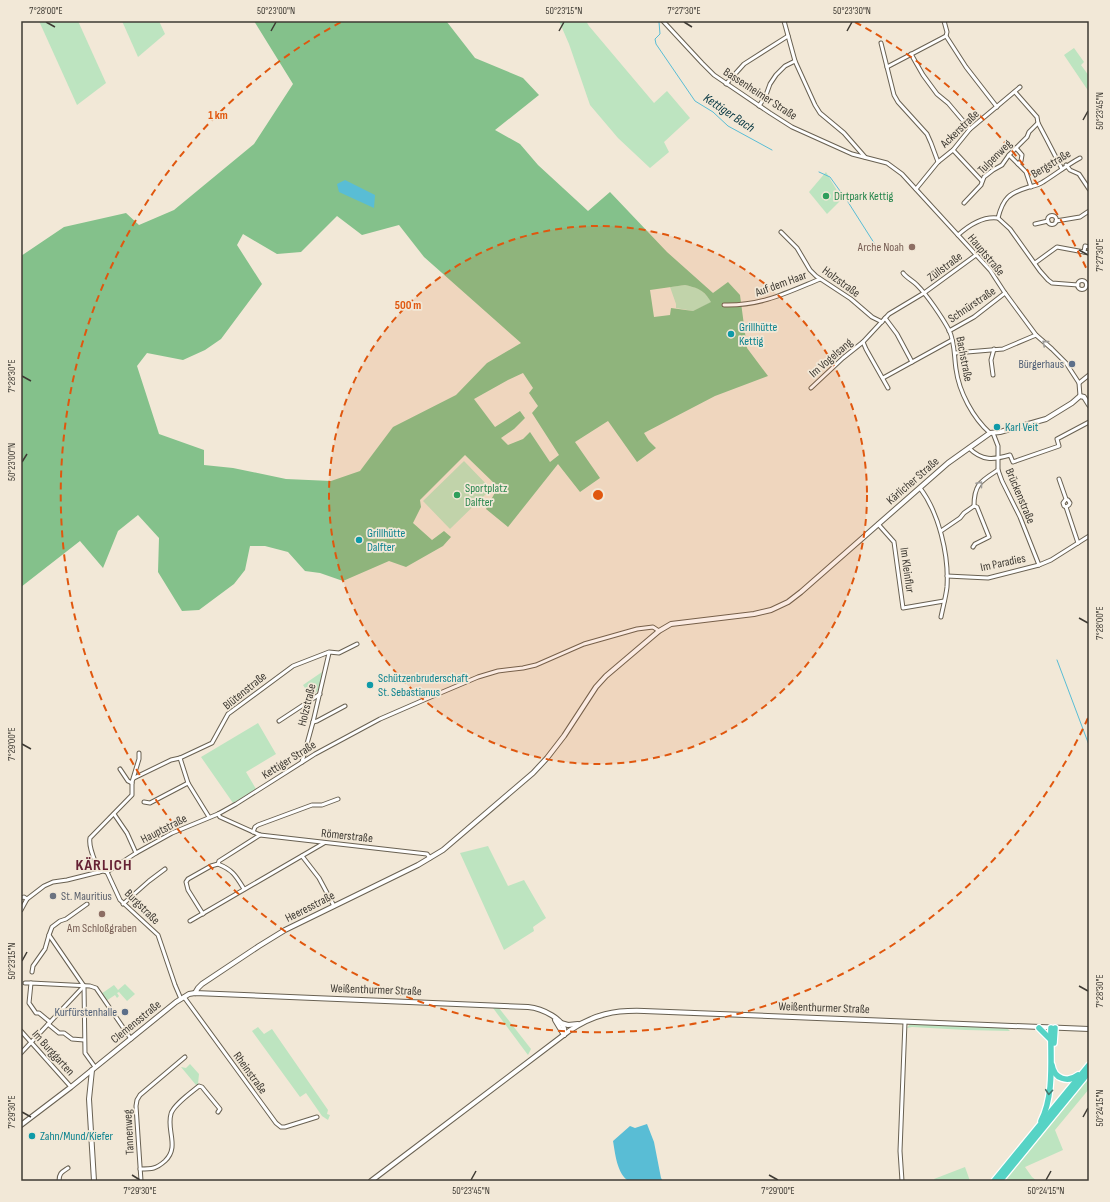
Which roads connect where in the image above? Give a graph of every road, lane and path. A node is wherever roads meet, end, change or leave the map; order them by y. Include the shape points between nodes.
1 (662, 21) edge
2 (784, 21) edge
3 (944, 21) edge
4 (788, 36) junction
5 (946, 36) junction
6 (882, 43) dead end
7 (911, 54) junction
8 (795, 60) junction
9 (887, 67) junction
10 (726, 84) junction
11 (1020, 87) dead end
12 (1015, 92) junction
13 (759, 106) junction
14 (996, 107) junction
15 (1038, 124) junction
16 (970, 129) junction
17 (1016, 148) junction
18 (952, 150) junction
19 (1009, 155) junction
20 (865, 157) junction
21 (1080, 158) dead end
22 (938, 162) junction
23 (1018, 164) junction
24 (1066, 166) junction
25 (1062, 169) junction
26 (982, 181) junction
27 (1031, 187) junction
28 (916, 189) junction
29 (1089, 189) edge
30 (964, 203) dead end
31 (1089, 211) edge
32 (998, 218) junction
33 (1056, 221) junction
34 (1048, 222) junction
35 (1035, 224) dead end
36 (781, 232) dead end
37 (959, 236) junction
38 (1089, 247) edge
39 (1084, 252) junction
40 (1089, 253) edge
41 (976, 255) junction
42 (1035, 263) junction
43 (903, 273) dead end
44 (820, 279) junction
45 (1078, 286) dead end
46 (924, 293) junction
47 (1005, 293) junction
48 (724, 305) dead end
49 (885, 318) junction
50 (882, 322) junction
51 (949, 331) junction
52 (1036, 336) junction
53 (952, 340) junction
54 (863, 342) junction
55 (994, 349) junction
56 (955, 353) junction
57 (912, 362) junction
58 (993, 375) dead end
59 (1089, 375) edge
60 (883, 378) junction
61 (1079, 383) junction
62 (811, 388) dead end
63 (888, 388) dead end
64 (1080, 396) junction
65 (1089, 405) edge
66 (1089, 422) edge
67 (992, 433) junction
68 (969, 448) junction
69 (999, 458) junction
70 (998, 470) junction
71 (1059, 479) dead end
72 (920, 488) junction
73 (974, 506) junction
74 (878, 524) junction
75 (941, 531) junction
76 (1089, 536) edge
77 (1078, 543) junction
78 (973, 547) dead end
79 (1039, 565) junction
80 (947, 576) junction
81 (944, 601) junction
82 (941, 617) dead end
83 (659, 631) junction
84 (358, 644) dead end
85 (329, 652) junction
86 (320, 694) junction
87 (345, 706) dead end
88 (279, 721) dead end
89 (313, 722) junction
90 (139, 753) dead end
91 (180, 758) junction
92 (302, 762) junction
93 (120, 769) dead end
94 (134, 778) junction
95 (188, 782) junction
96 (132, 783) junction
97 (338, 799) dead end
98 (144, 802) dead end
99 (114, 814) junction
100 (218, 814) junction
101 (209, 817) junction
102 (253, 832) junction
103 (260, 835) junction
104 (324, 843) junction
105 (136, 853) junction
106 (302, 856) junction
107 (430, 858) junction
108 (218, 864) junction
109 (165, 869) dead end
110 (99, 872) junction
111 (107, 872) junction
112 (244, 889) junction
113 (21, 898) edge
114 (27, 899) junction
115 (86, 904) dead end
116 (123, 904) junction
117 (334, 906) junction
118 (21, 910) edge
119 (203, 914) junction
120 (190, 921) dead end
121 (49, 936) junction
122 (32, 972) dead end
123 (25, 983) dead end
124 (31, 983) junction
125 (84, 986) junction
126 (195, 993) junction
127 (182, 998) junction
128 (554, 1018) junction
129 (906, 1022) junction
130 (49, 1023) junction
131 (560, 1023) junction
132 (579, 1024) junction
133 (1039, 1028) junction
134 (1053, 1028) junction
135 (1089, 1029) edge
136 (21, 1031) edge
137 (564, 1034) junction
138 (131, 1039) junction
139 (1050, 1039) junction
140 (84, 1040) junction
141 (31, 1043) junction
142 (21, 1053) edge
143 (185, 1057) dead end
144 (94, 1069) junction
145 (1088, 1069) edge
146 (71, 1087) junction
147 (218, 1112) dead end
148 (317, 1117) dead end
149 (21, 1125) edge
150 (1035, 1132) junction
151 (68, 1168) dead end
152 (140, 1169) junction
153 (59, 1181) edge
154 (94, 1181) edge
155 (141, 1181) edge
156 (371, 1181) edge
157 (902, 1181) edge
158 (994, 1181) edge
159 (1000, 1181) edge

1 - 10 street, Bassenheimer Straße via 702,64
2 - 4 street
3 - 5 street
4 - 8 street
4 - 10 street via 744,64
5 - 7 street
5 - 14 street
6 - 9 street
7 - 9 street
7 - 16 street via 937,94
8 - 13 street via 776,75
8 - 20 street via 820,113 844,133
9 - 22 street via 894,95 926,134
10 - 13 street, Bassenheimer Straße
11 - 12 street, Ackerstraße
12 - 14 street, Ackerstraße
12 - 15 street via 1036,117
13 - 20 street, Bassenheimer Straße via 792,127 852,154
14 - 16 street, Ackerstraße
15 - 17 street, Tulpenweg
15 - 25 street
16 - 18 street, Ackerstraße
17 - 19 street, Tulpenweg
17 - 23 street via 1022,155
18 - 22 street, Ackerstraße
18 - 26 street
19 - 23 street
19 - 26 street, Tulpenweg via 1002,165
20 - 28 street, Hauptstraße via 893,166
21 - 24 street, Bergstraße
22 - 28 street, Ackerstraße
23 - 27 street via 1027,175
24 - 25 street, Bergstraße
24 - 29 street via 1079,174
25 - 27 street, Bergstraße via 1043,183
26 - 30 street, Tulpenweg
27 - 32 street, Bergstraße via 1007,197
28 - 37 street, Hauptstraße
31 - 33 street via 1080,217
32 - 37 street via 992,217 971,225
32 - 42 street via 1004,222
33 - 34 street via 1052,224
33 - 34 street via 1055,217 1051,216
34 - 35 street
36 - 44 street, Holzstraße
37 - 41 street, Hauptstraße
38 - 39 street via 1085,246
39 - 40 street
39 - 42 street via 1057,247
41 - 46 street, Züllstraße
41 - 47 street, Hauptstraße via 990,270
42 - 45 street via 1052,283
43 - 46 street, Bachstraße
44 - 48 street, Auf dem Haar via 767,300 743,305
44 - 50 street, Holzstraße via 851,299 872,318
46 - 49 street
46 - 51 street, Bachstraße
47 - 51 street, Schnürstraße via 974,317
47 - 52 street, Hauptstraße
49 - 50 street
49 - 57 street
50 - 54 street
51 - 53 street, Bachstraße
52 - 55 street via 1003,349
61 -> 52 street, Hauptstraße via 1066,363
53 - 56 street, Bachstraße
53 - 57 street
54 - 60 street
54 - 62 street, Im Vogelsang
55 - 56 street
55 - 58 street via 990,360
56 - 67 street, Bachstraße via 960,387 975,415 985,429
57 - 60 street
59 - 61 street
60 - 63 street
61 - 64 street
64 - 65 street via 1084,397
64 - 67 street via 1046,418
66 - 69 street via 1057,439 1059,446 1013,462 1010,455
67 - 68 street, Kärlicher Straße
67 - 69 street, Brückenstraße via 998,446
68 - 69 street via 976,455
68 - 72 street, Kärlicher Straße
69 - 70 street, Brückenstraße
73 -> 70 street via 977,486
70 - 79 street, Brückenstraße
71 - 77 street via 1066,499 1063,503
72 - 74 street, Kärlicher Straße
72 - 75 street
73 - 75 street
73 - 78 street via 979,510 989,537
74 - 81 street, Im Kleinflur via 894,542 903,608
74 - 83 street, Kärlicher Straße via 788,602 771,610 740,617 671,624
75 - 80 street
76 - 77 street, Im Paradies
77 - 79 street, Im Paradies
79 - 80 street, Im Paradies via 988,578
80 - 81 street
81 - 82 street
83 - 92 street, Kettiger Straße via 653,626 637,629 584,644 536,665 478,676 380,720
83 - 107 street, Heeresstraße via 596,687 556,748 533,773 443,850
84 - 85 street, Blütenstraße via 339,653
85 - 86 street, Holzstraße
85 - 91 street, Blütenstraße via 293,666 280,675 228,714 212,744
86 - 88 street
86 - 89 street, Holzstraße
87 - 89 street
89 - 92 street, Holzstraße
90 - 94 street
91 - 94 street, Blütenstraße
91 - 95 street
92 - 100 street, Kettiger Straße
93 - 96 street
94 - 96 street
95 - 98 street via 150,803
95 - 101 street
96 - 99 street via 132,795
97 - 102 street via 322,805 312,805 258,825
99 - 105 street
99 - 110 street via 90,838
100 - 101 street, Kettiger Straße
100 - 102 street, Römerstraße
101 - 105 street, Hauptstraße via 172,833
102 - 103 street, Römerstraße
103 - 104 street, Römerstraße
103 - 108 street
104 - 106 street
104 - 107 street, Römerstraße via 426,854
105 - 111 street, Hauptstraße
106 - 112 street
106 - 117 street via 319,878
107 - 117 street, Heeresstraße
108 - 112 street via 232,872
108 - 119 street via 205,869 186,882
109 - 116 street
110 - 111 street
110 - 114 street via 53,882
111 - 116 street, Burgstraße
112 - 119 street
113 - 114 street
114 - 118 street
115 - 121 street via 52,927
116 - 127 street, Burgstraße via 158,935
117 - 126 street, Heeresstraße via 259,946 219,972
119 - 120 street
121 - 122 street
121 - 125 street
123 - 124 street
124 - 125 street
124 - 130 street via 29,1003 36,1013
125 - 130 street
125 - 138 street via 96,988
125 - 140 street
126 - 127 street, Clemensstraße
126 - 128 street, Weißenthurmer Straße via 528,1007 542,1010
127 - 138 street, Clemensstraße
127 - 148 street, Rheinstraße via 276,1124 285,1127
128 - 131 street, Weißenthurmer Straße
128 - 137 street
129 - 132 street, Weißenthurmer Straße via 630,1011 604,1014
129 - 133 street, Weißenthurmer Straße
129 - 157 street via 900,1151
130 - 140 street via 59,1033 64,1033 72,1040
130 - 141 street
131 - 132 street
131 - 137 street via 564,1028
132 - 137 street, Weißenthurmer Straße
133 - 134 street, Weißenthurmer Straße
133 - 139 highway
134 - 135 street, Weißenthurmer Straße
134 - 139 highway
134 - 145 highway via 1052,1064 1055,1074 1062,1079 1071,1079
136 - 141 street, Im Burggarten
137 - 156 street, Weißenthurmer Straße
138 - 144 street, Clemensstraße
139 -> 150 highway via 1048,1100
140 - 144 street via 84,1052
141 - 142 street
141 - 146 street, Im Burggarten
143 - 152 street, Tannenweg via 137,1100
144 - 146 street, Clemensstraße
144 - 154 street via 89,1099
145 - 150 highway
145 - 159 highway
146 - 149 street, Clemensstraße
147 - 152 street via 220,1109 199,1086 170,1114 172,1150 169,1157 155,1169
150 - 158 highway
151 - 153 street via 60,1172
152 - 155 street, Tannenweg

